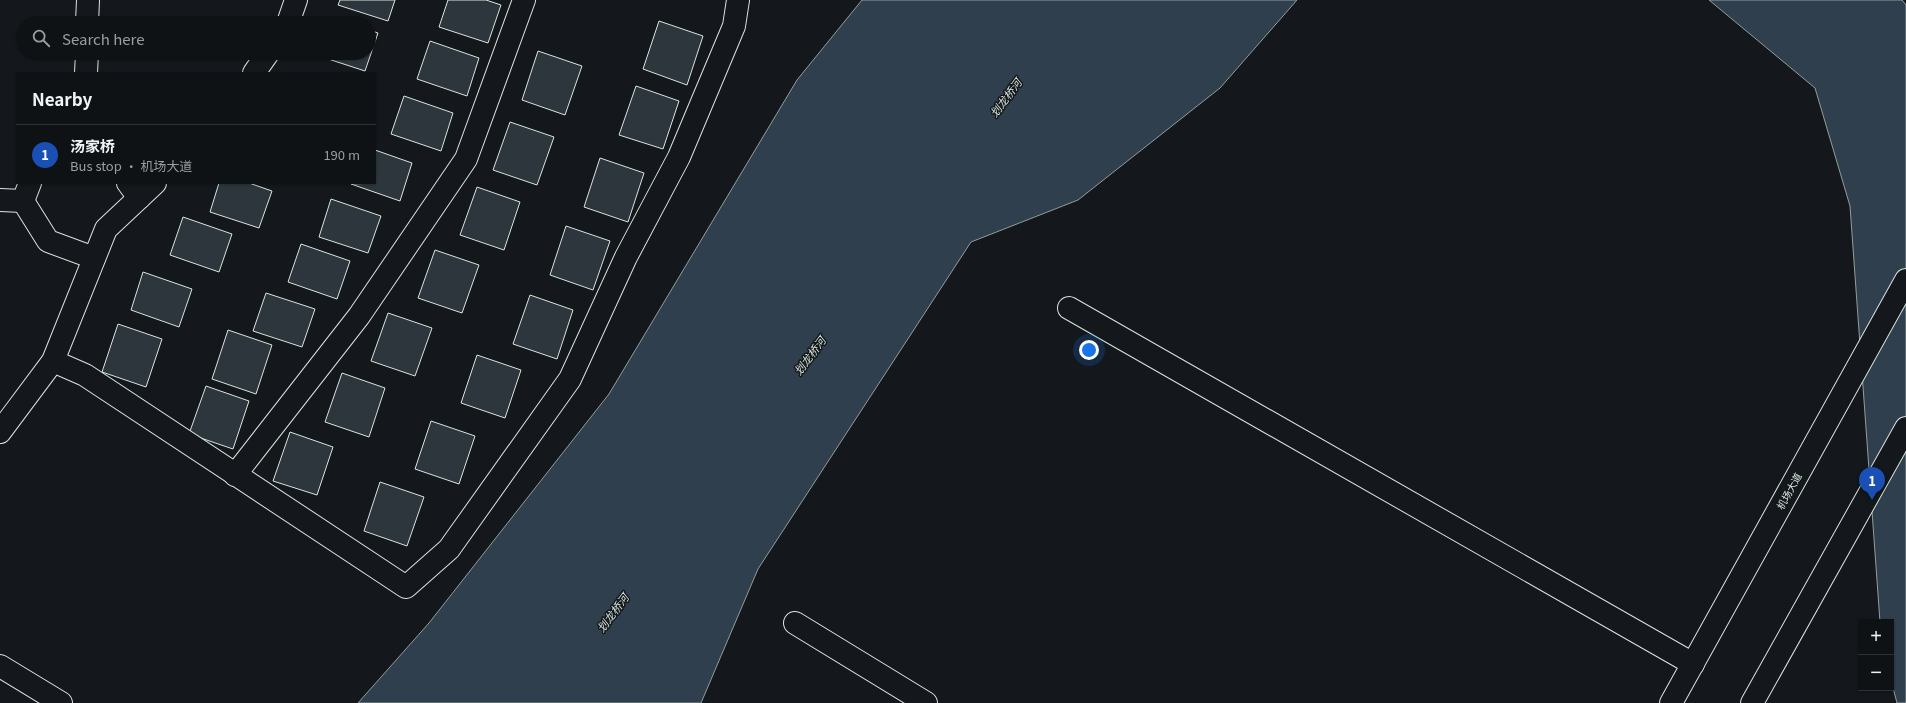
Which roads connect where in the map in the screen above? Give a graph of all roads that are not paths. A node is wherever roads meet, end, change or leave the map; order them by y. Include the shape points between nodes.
1 (88, 0) edge
2 (296, 0) edge
3 (524, 0) edge
4 (736, 0) edge
5 (88, 16) edge
6 (290, 16) edge
7 (87, 60) edge
8 (263, 60) edge
9 (86, 72) edge
10 (255, 72) edge
11 (152, 184) edge
12 (134, 190) edge
13 (27, 192) edge
14 (0, 200) edge
15 (94, 258) junction
16 (1906, 280) edge
17 (1069, 308) dead end
18 (53, 362) junction
19 (1906, 428) edge
20 (0, 432) edge
21 (235, 475) junction
22 (795, 623) dead end
23 (1693, 664) junction
24 (0, 666) edge
25 (61, 703) edge
26 (926, 703) edge
27 (1672, 703) edge
28 (1752, 703) edge

1 - 5 main road
2 - 6 main road
3 - 21 main road via 466,159 359,316
4 - 21 main road via 734,26 679,157 626,257 570,379 449,549 406,588
7 - 9 main road
8 - 10 main road
11 - 12 main road
12 - 15 main road via 106,229
13 - 14 main road
13 - 15 main road via 48,241
15 - 18 main road
16 - 23 main road, 机场大道
17 - 23 main road
18 - 20 main road
18 - 21 main road via 85,375
19 - 28 main road
22 - 26 main road
23 - 27 main road, 机场大道
24 - 25 main road

